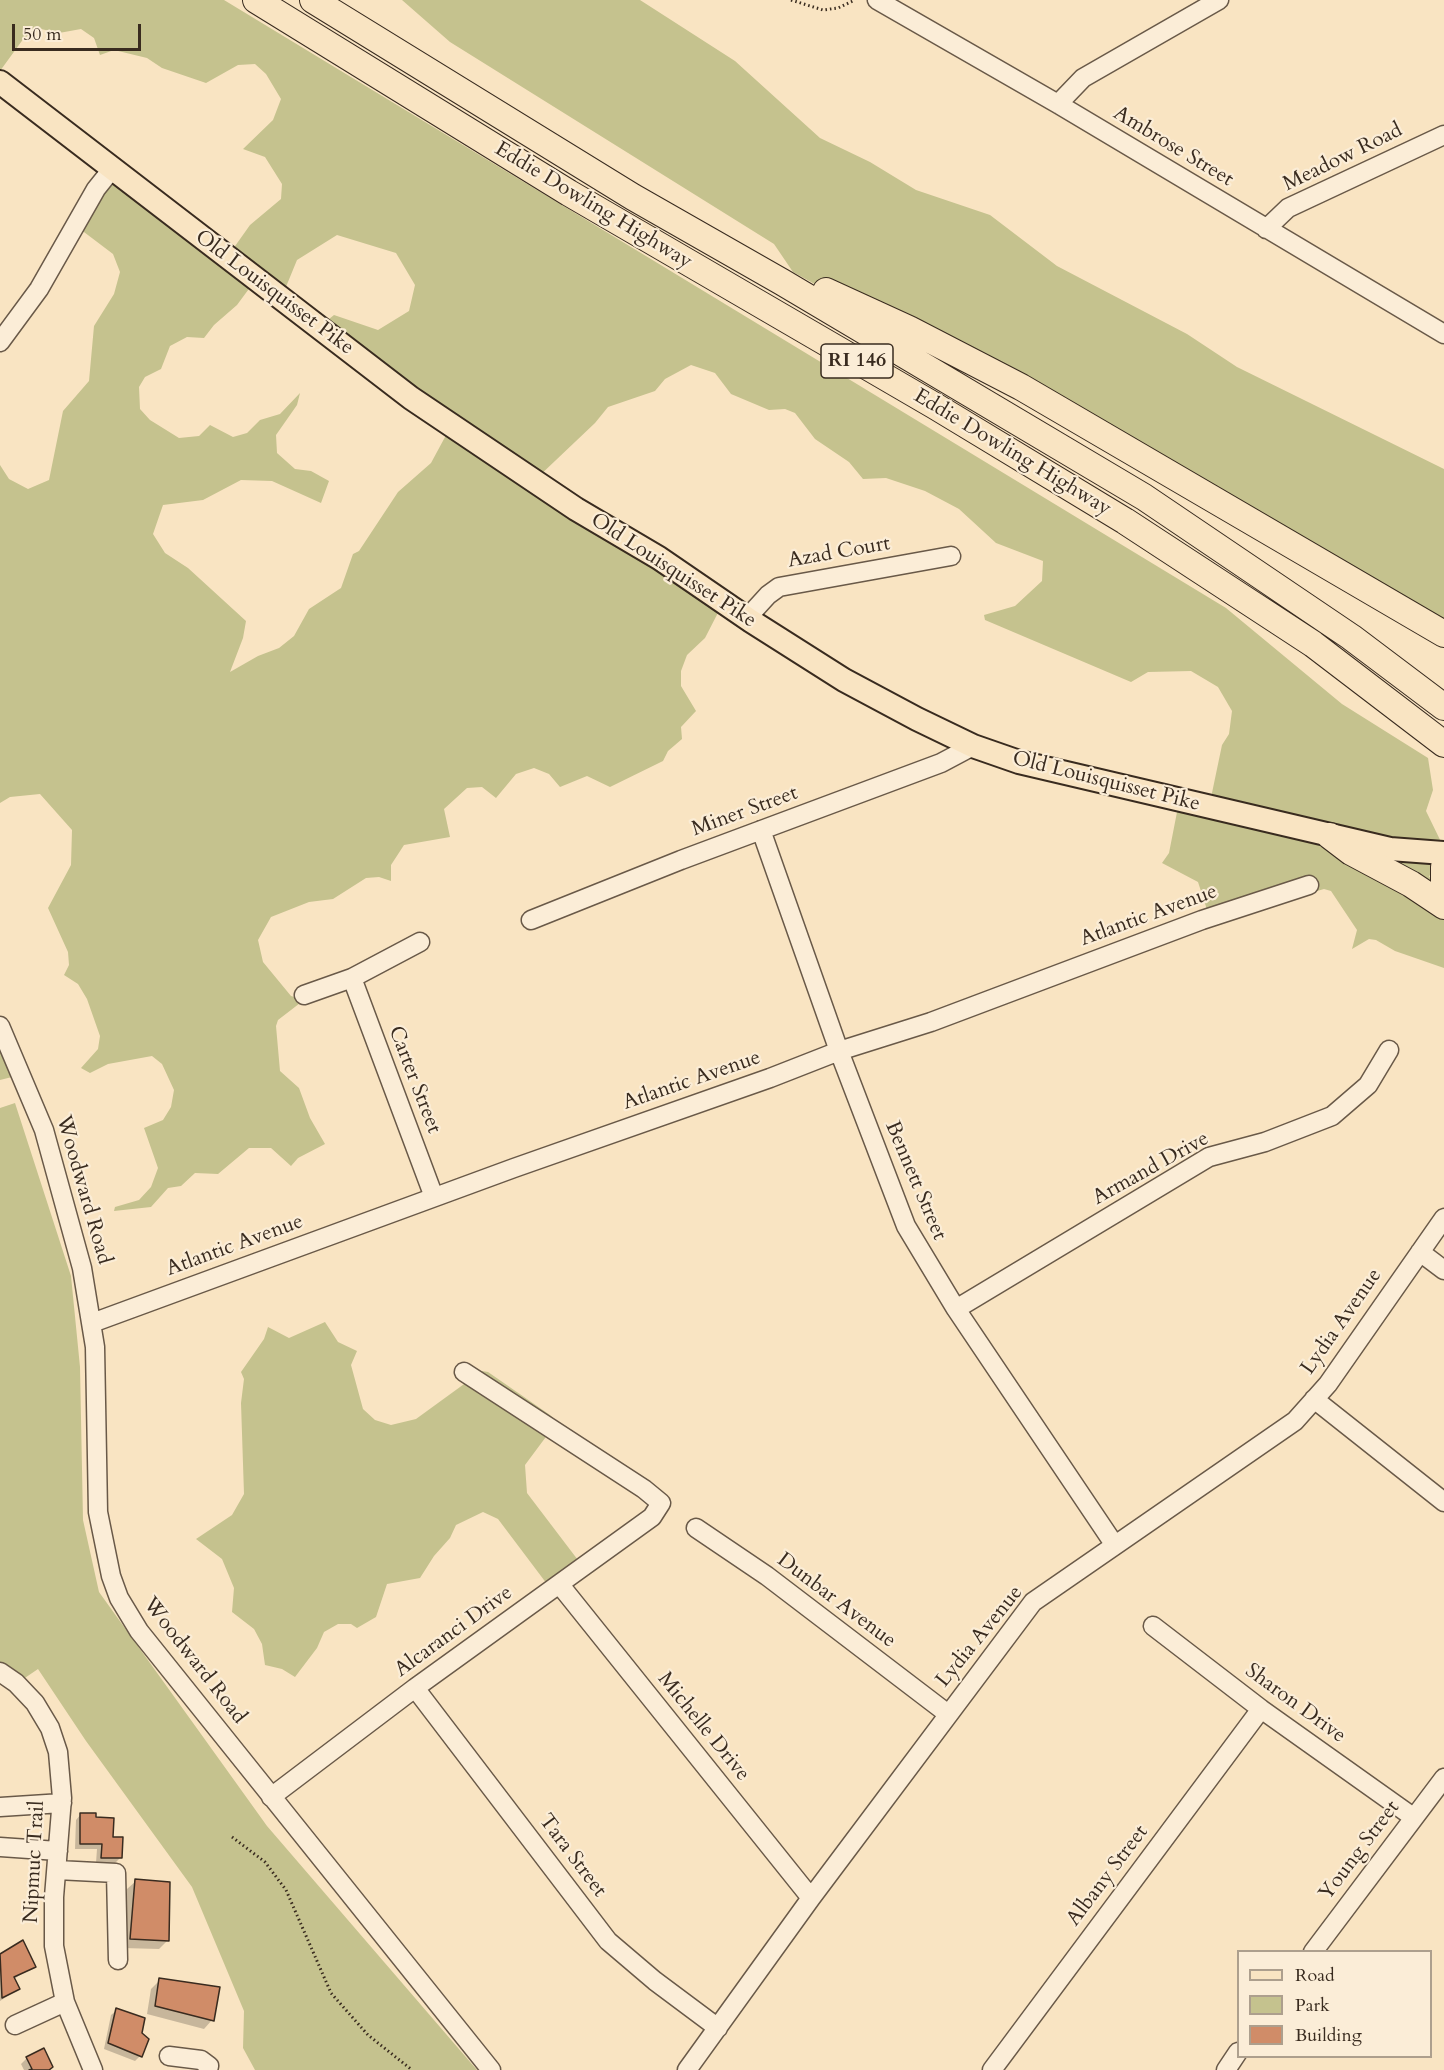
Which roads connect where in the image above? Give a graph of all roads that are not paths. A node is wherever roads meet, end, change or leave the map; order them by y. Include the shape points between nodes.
1 (256, 0) edge
2 (313, 0) edge
3 (877, 0) edge
4 (1219, 0) edge
5 (0, 82) edge
6 (1058, 104) junction
7 (1444, 135) edge
8 (112, 169) junction
9 (633, 197) junction
10 (1266, 229) junction
11 (1444, 334) edge
12 (0, 342) edge
13 (951, 556) dead end
14 (747, 618) junction
15 (1444, 633) edge
16 (1444, 707) edge
17 (1444, 744) edge
18 (973, 746) junction
19 (761, 830) junction
20 (1330, 836) junction
21 (1444, 853) edge
22 (1444, 867) edge
23 (1309, 885) dead end
24 (1444, 887) edge
25 (1444, 906) edge
26 (531, 920) dead end
27 (420, 942) dead end
28 (352, 978) junction
29 (304, 995) dead end
30 (0, 1026) edge
31 (1389, 1050) dead end
32 (839, 1051) junction
33 (434, 1197) junction
34 (1444, 1218) edge
35 (1420, 1252) junction
36 (1444, 1269) edge
37 (956, 1310) junction
38 (92, 1323) junction
39 (464, 1372) dead end
40 (1314, 1399) junction
41 (1444, 1502) edge
42 (696, 1528) dead end
43 (1114, 1544) junction
44 (560, 1585) junction
45 (1153, 1626) dead end
46 (0, 1672) edge
47 (414, 1688) junction
48 (1261, 1708) junction
49 (948, 1714) junction
50 (1444, 1778) edge
51 (271, 1797) junction
52 (62, 1803) junction
53 (0, 1807) edge
54 (1413, 1817) junction
55 (0, 1847) edge
56 (58, 1851) junction
57 (57, 1870) junction
58 (811, 1898) junction
59 (1314, 1950) edge
60 (118, 1960) dead end
61 (65, 2002) junction
62 (15, 2025) dead end
63 (718, 2028) junction
64 (1237, 2055) edge
65 (169, 2056) dead end
66 (93, 2070) edge
67 (208, 2070) edge
68 (491, 2070) edge
69 (687, 2070) edge
70 (992, 2070) edge
71 (1226, 2070) edge

1 - 17 highway, Eddie Dowling Highway / RI 146 via 568,193 1125,521 1313,644
2 - 9 highway, Eddie Dowling Highway / RI 146
3 - 6 street, Ambrose Street
4 - 6 street via 1083,78
5 - 8 main road, Old Louisquisset Pike
6 - 10 street, Ambrose Street
7 - 10 street, Meadow Road via 1288,208
8 - 12 street via 96,189 39,289
8 - 14 main road, Old Louisquisset Pike via 411,398
9 - 15 highway via 759,254 1021,387
9 - 16 highway, Eddie Dowling Highway / RI 146 via 1144,497 1352,637
10 - 11 street, Ambrose Street
13 - 14 street, Azad Court via 779,587
14 - 18 main road, Old Louisquisset Pike via 844,680
18 - 19 street, Miner Street via 941,763
18 - 20 main road, Old Louisquisset Pike via 1019,762
19 - 26 street, Miner Street
19 - 32 street, Bennett Street
20 - 21 main road, Old Louisquisset Pike via 1390,849
20 - 25 highway
22 - 24 highway
23 - 32 street, Atlantic Avenue via 1106,955 931,1022
27 - 28 street
28 - 29 street
28 - 33 street, Carter Street
30 - 38 street, Woodward Road via 36,1107 51,1153 82,1268
31 - 37 street, Armand Drive via 1368,1086 1332,1116 1265,1142 1209,1157
32 - 33 street, Atlantic Avenue
32 - 37 street, Bennett Street via 906,1226
33 - 38 street, Atlantic Avenue
34 - 35 street, Lydia Avenue
35 - 36 street
35 - 40 street, Lydia Avenue
37 - 43 street, Bennett Street
38 - 51 street, Woodward Road via 98,1512 114,1585 139,1631
39 - 44 street, Alcaranci Drive via 661,1503 652,1517
40 - 41 street
40 - 43 street, Lydia Avenue via 1275,1436
42 - 49 street, Dunbar Avenue via 767,1576
43 - 49 street, Lydia Avenue via 1034,1602
44 - 47 street, Alcaranci Drive
44 - 58 street, Michelle Drive
45 - 48 street, Sharon Drive
46 - 52 street, Nipmuc Trail via 35,1703 50,1728 60,1768
47 - 51 street, Alcaranci Drive
47 - 63 street, Tara Street via 608,1941 655,1982
48 - 54 street, Sharon Drive
48 - 70 street, Albany Street
49 - 58 street, Lydia Avenue
50 - 54 street, Young Street
51 - 68 street, Woodward Road
52 - 53 street
52 - 56 street, Nipmuc Trail
54 - 59 street, Young Street
55 - 56 street
56 - 57 street, Nipmuc Trail
57 - 60 street via 116,1873
57 - 61 street, Nipmuc Trail via 54,1946
58 - 63 street, Lydia Avenue
61 - 62 street
61 - 66 street, Nipmuc Trail
63 - 69 street, Lydia Avenue
64 - 71 street
65 - 67 street via 201,2060 209,2066

